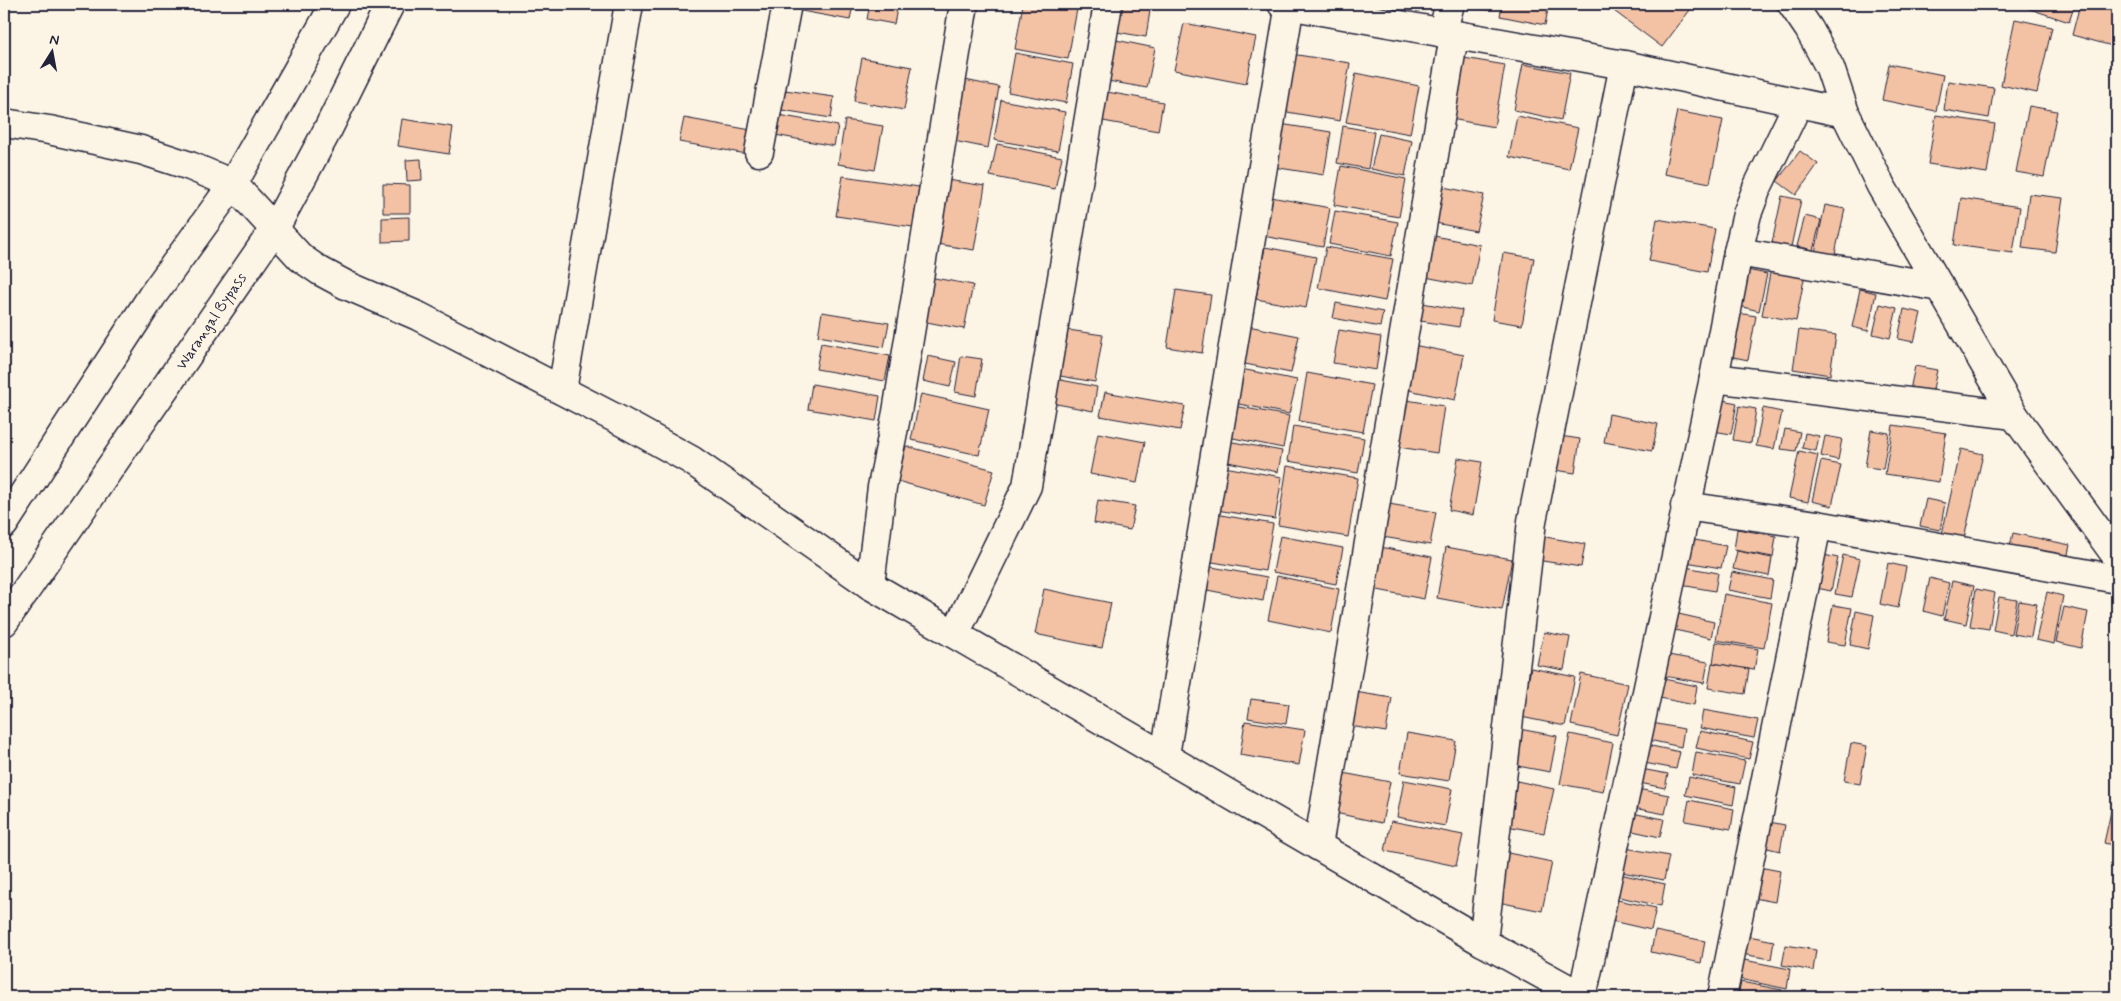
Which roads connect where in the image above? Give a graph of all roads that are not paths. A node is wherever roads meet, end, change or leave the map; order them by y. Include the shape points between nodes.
1 (335, 4) edge
2 (390, 4) edge
3 (629, 4) edge
4 (786, 4) edge
5 (964, 4) edge
6 (1108, 4) edge
7 (1287, 4) edge
8 (1450, 4) edge
9 (1792, 4) edge
10 (1448, 34) junction
11 (1624, 65) junction
12 (1798, 104) junction
13 (1845, 113) junction
14 (4, 123) edge
15 (759, 152) dead end
16 (233, 184) junction
17 (275, 228) junction
18 (1738, 252) junction
19 (1940, 287) junction
20 (1714, 378) junction
21 (562, 390) junction
22 (2014, 415) junction
23 (1686, 506) junction
24 (4, 524) edge
25 (1817, 525) junction
26 (2117, 557) edge
27 (2117, 579) edge
28 (870, 585) junction
29 (4, 622) edge
30 (955, 634) junction
31 (1164, 755) junction
32 (1318, 846) junction
33 (1483, 942) junction
34 (1582, 997) edge
35 (1722, 997) edge

1 - 16 street
2 - 17 street, Warangal Bypass
3 - 21 street
4 - 15 street
5 - 28 street via 882,487
6 - 30 street via 1026,486
7 - 10 street
7 - 31 street
8 - 10 street
9 - 13 street via 1830,68
10 - 11 street
10 - 32 street
11 - 12 street
11 - 33 street via 1532,521
12 - 13 street
12 - 18 street via 1757,188
13 - 19 street via 1881,186
14 - 16 street via 140,150
16 - 17 street
16 - 24 street via 152,296
17 - 21 street via 302,258 320,271 418,316
17 - 29 street, Warangal Bypass
18 - 19 street
18 - 20 street
19 - 22 street
20 - 22 street
20 - 23 street
21 - 28 street via 691,460
22 - 26 street
23 - 25 street
23 - 34 street
25 - 27 street
25 - 35 street
28 - 30 street
30 - 31 street
31 - 32 street
32 - 33 street
33 - 34 street

